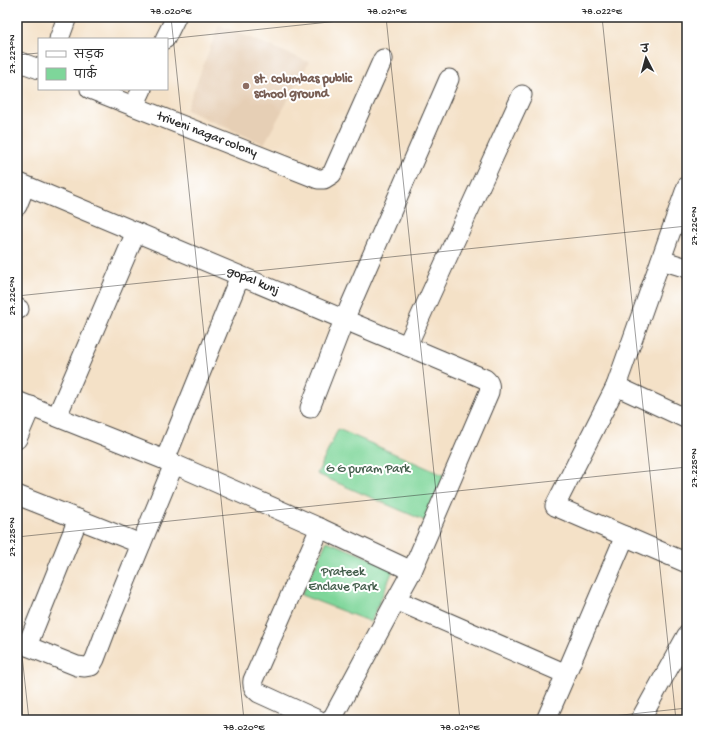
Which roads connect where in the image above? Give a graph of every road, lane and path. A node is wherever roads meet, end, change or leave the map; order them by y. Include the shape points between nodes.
1 (68, 17) edge
2 (176, 17) edge
3 (59, 38) edge
4 (166, 38) edge
5 (383, 59) dead end
6 (17, 60) edge
7 (38, 69) edge
8 (449, 80) dead end
9 (93, 90) edge
10 (142, 90) edge
11 (522, 95) dead end
12 (134, 106) junction
13 (21, 184) edge
14 (687, 186) edge
15 (17, 206) edge
16 (136, 232) junction
17 (661, 260) junction
18 (687, 268) edge
19 (240, 276) junction
20 (344, 320) junction
21 (408, 346) junction
22 (616, 386) junction
23 (24, 403) edge
24 (310, 408) dead end
25 (57, 416) junction
26 (687, 419) edge
27 (17, 439) edge
28 (170, 462) junction
29 (17, 495) edge
30 (78, 520) junction
31 (320, 528) junction
32 (625, 536) junction
33 (140, 544) junction
34 (687, 563) edge
35 (412, 571) junction
36 (396, 600) junction
37 (687, 635) edge
38 (22, 644) edge
39 (566, 674) junction
40 (318, 720) edge
41 (329, 720) edge
42 (546, 720) edge
43 (640, 720) edge

1 - 3 street
2 - 4 street
5 - 12 street, triveni nagar colony via 332,174 324,179 318,179
6 - 7 street
8 - 20 street
9 - 12 street, triveni nagar colony
10 - 12 street
11 - 21 street
13 - 15 street
13 - 16 street, gopal kunj
14 - 17 street
16 - 19 street, gopal kunj
16 - 25 street
17 - 18 street
17 - 22 street
19 - 20 street, gopal kunj
19 - 28 street
20 - 21 street, gopal kunj
20 - 24 street
21 - 35 street, gopal kunj via 485,379 490,387
22 - 26 street
22 - 32 street via 555,506
23 - 25 street
23 - 27 street
25 - 28 street
28 - 31 street
28 - 33 street
29 - 30 street
30 - 33 street
30 - 38 street
31 - 35 street
31 - 40 street via 252,685 259,693
32 - 34 street
32 - 39 street
33 - 38 street via 91,666 77,666
35 - 36 street
36 - 39 street
36 - 41 street via 333,717
37 - 43 street
39 - 42 street

